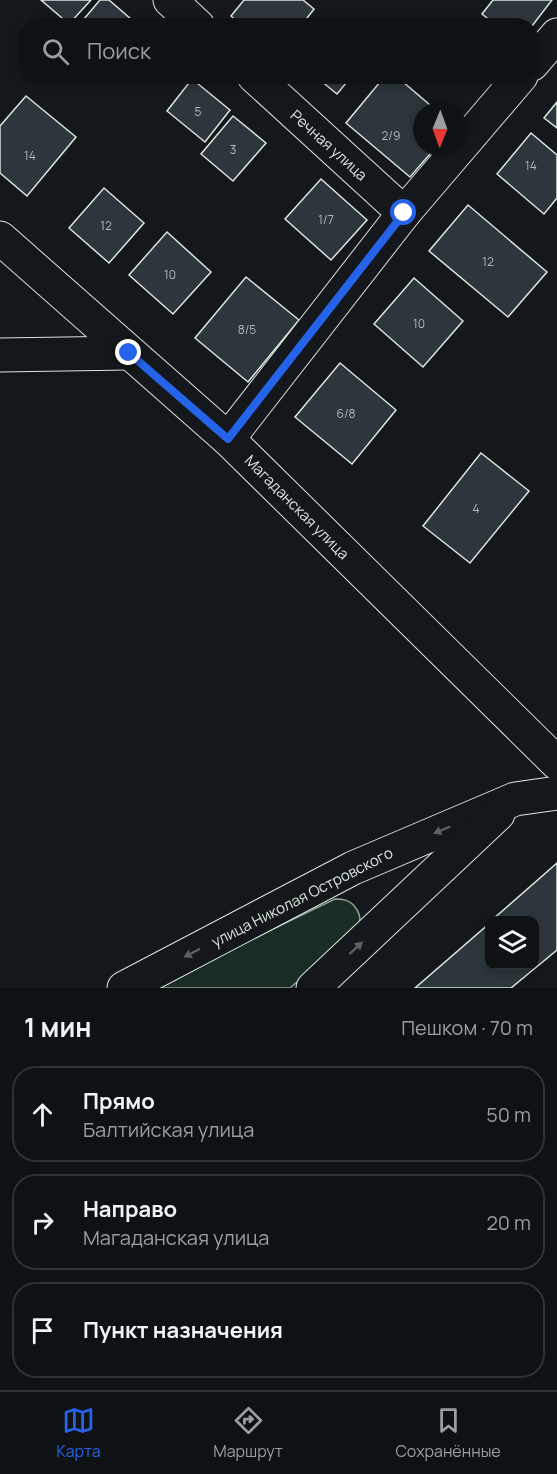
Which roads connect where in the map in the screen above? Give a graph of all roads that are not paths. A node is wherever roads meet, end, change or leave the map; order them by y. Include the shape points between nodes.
1 (170, 0) edge
2 (189, 18) edge
3 (557, 35) edge
4 (539, 55) edge
5 (263, 84) edge
6 (514, 84) edge
7 (404, 213) junction
8 (0, 238) edge
9 (129, 353) junction
10 (0, 355) edge
11 (228, 439) junction
12 (557, 763) edge
13 (557, 771) edge
14 (557, 793) edge
15 (515, 799) junction
16 (124, 988) edge
17 (313, 988) edge

1 - 2 street
3 - 4 street
5 - 7 street, Речная улица
6 - 7 street
7 - 11 street
8 - 9 street, Магаданская улица
9 - 10 street
9 - 11 street, Магаданская улица
11 - 12 street, Магаданская улица
13 - 15 street, улица Николая Островского
14 - 15 street
15 -> 16 street, улица Николая Островского via 353,868
17 -> 15 street, улица Николая Островского

